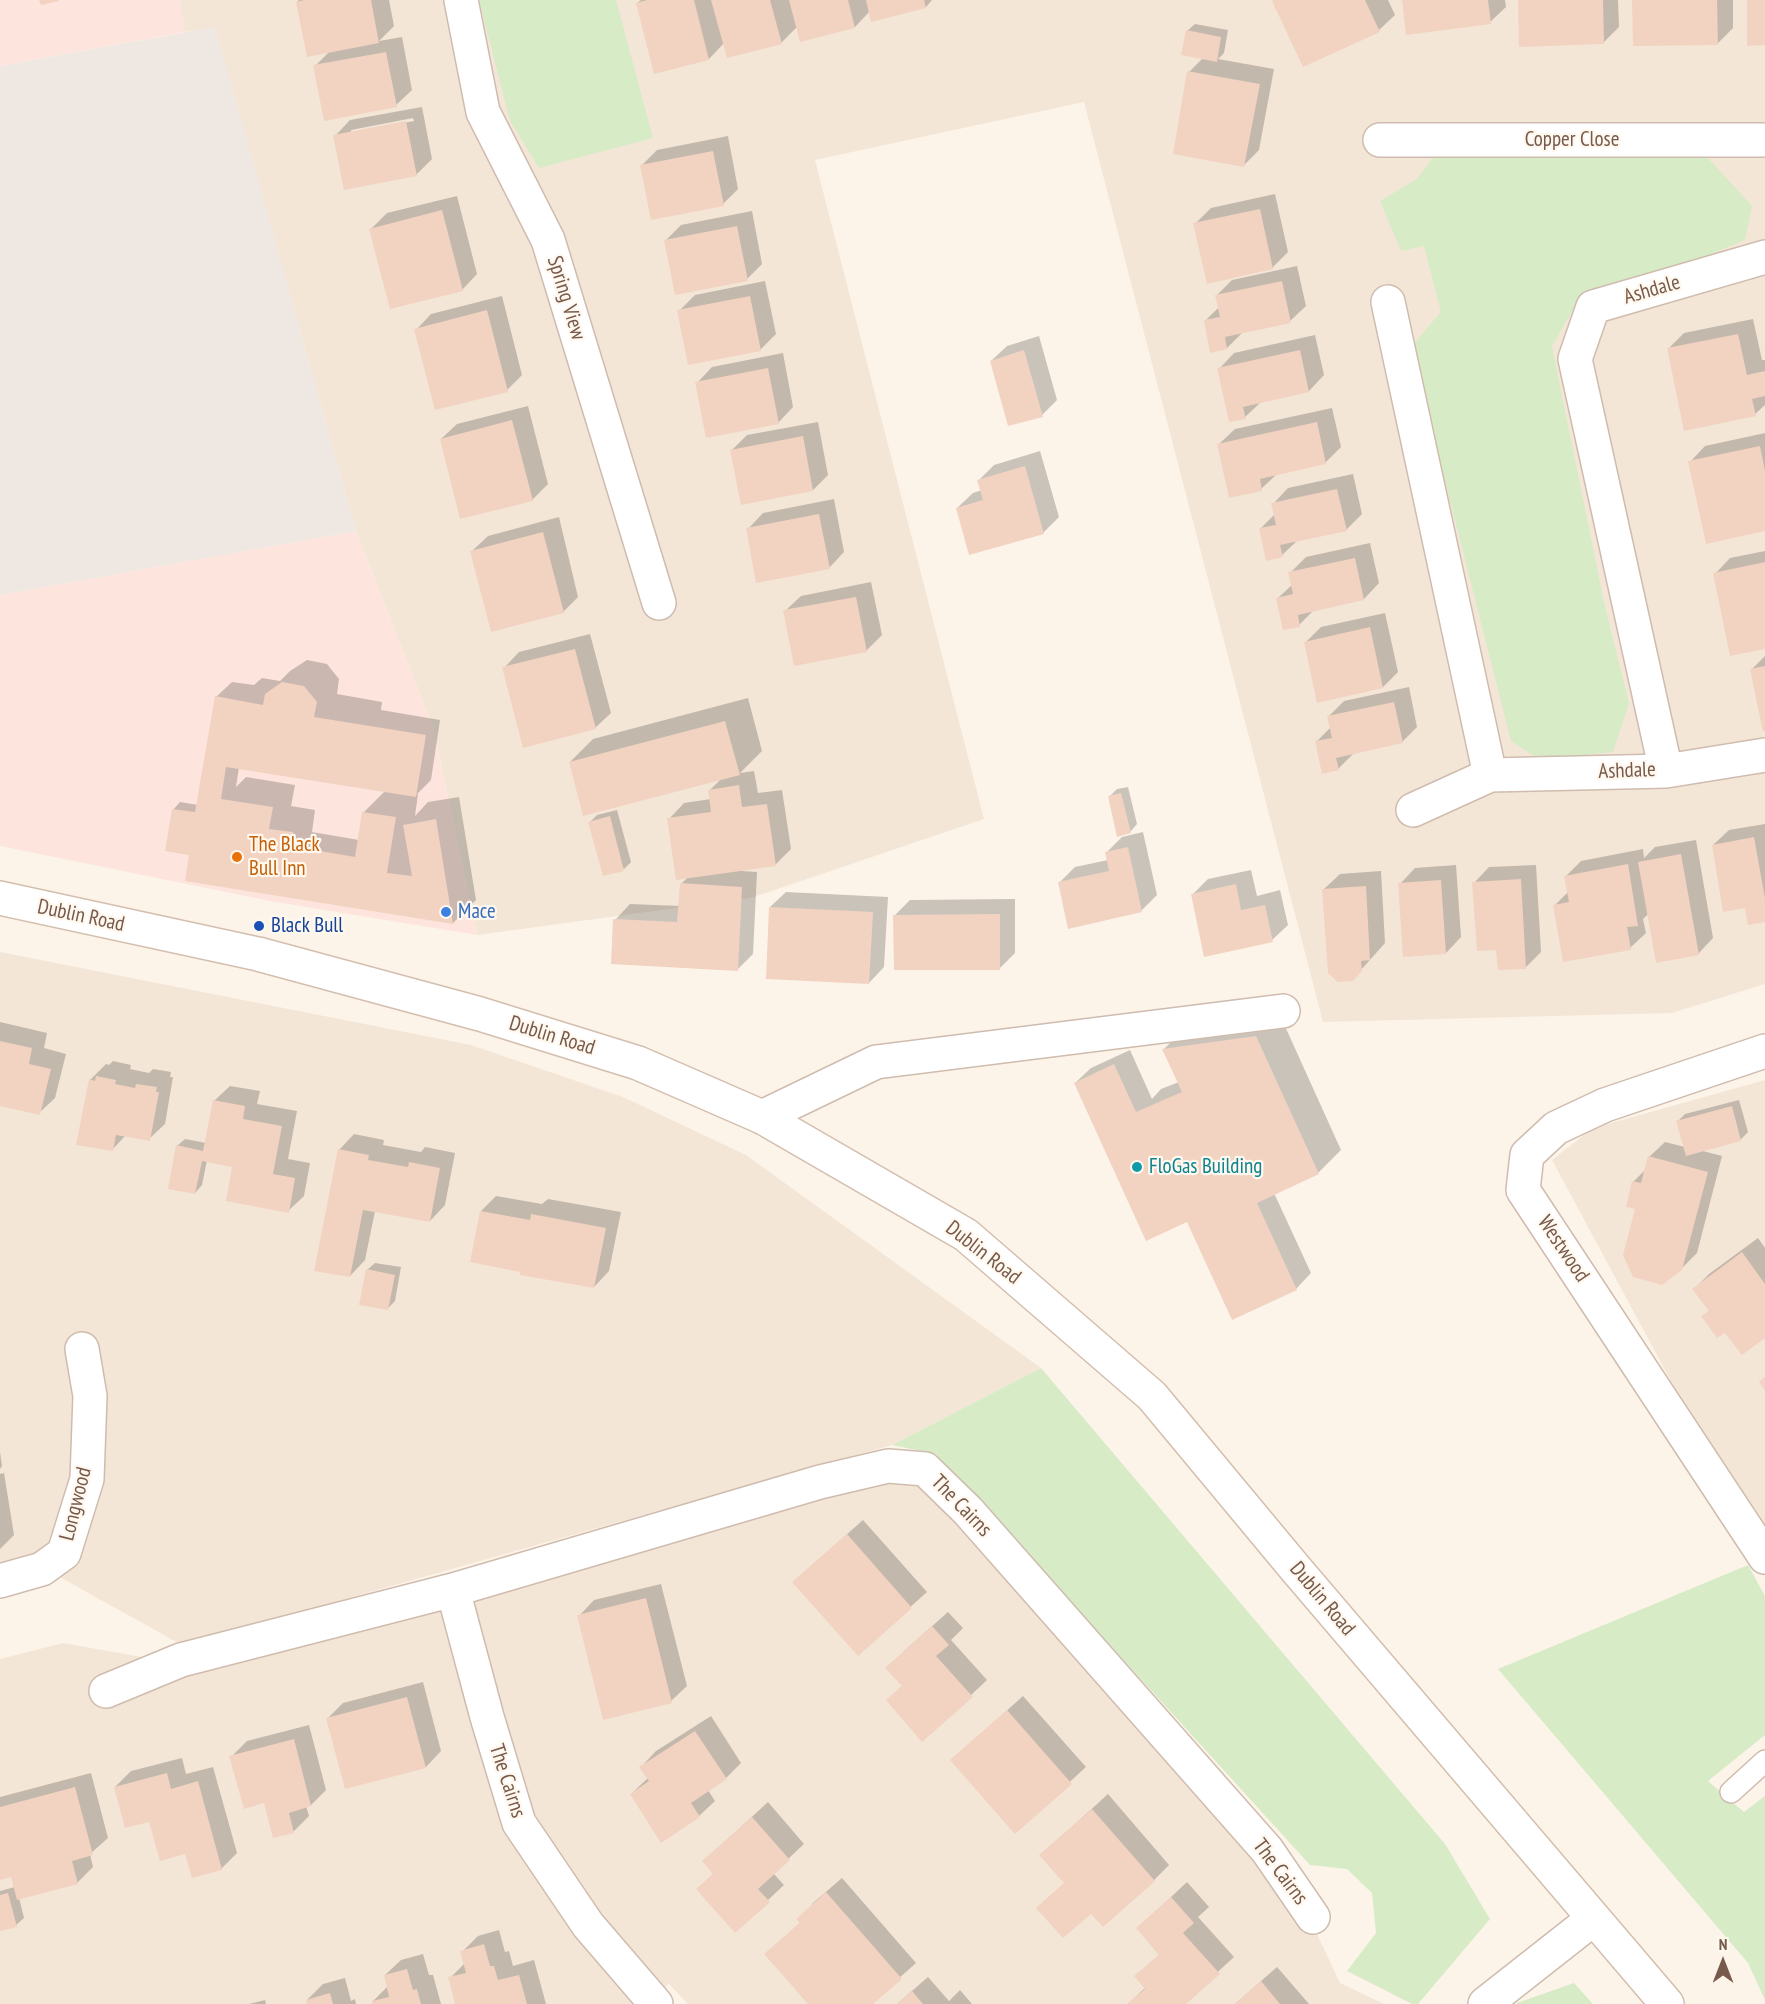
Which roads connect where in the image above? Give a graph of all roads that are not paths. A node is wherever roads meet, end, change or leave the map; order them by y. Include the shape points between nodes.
1 (461, 0) edge
2 (1380, 140) dead end
3 (1765, 140) edge
4 (1765, 257) edge
5 (1388, 302) dead end
6 (659, 603) dead end
7 (1765, 755) edge
8 (1666, 771) junction
9 (1490, 775) junction
10 (1413, 810) dead end
11 (0, 898) edge
12 (1283, 1011) dead end
13 (1765, 1051) edge
14 (762, 1117) junction
15 (82, 1349) dead end
16 (1765, 1557) edge
17 (0, 1581) edge
18 (453, 1590) junction
19 (106, 1691) dead end
20 (1765, 1761) edge
21 (1731, 1792) dead end
22 (1313, 1917) dead end
23 (1593, 1919) junction
24 (656, 2004) edge
25 (1485, 2004) edge
26 (1667, 2004) edge

1 - 6 street, Spring View via 483,112 549,240
2 - 3 street, Copper Close
4 - 8 street, Ashdale via 1593,307 1575,359
5 - 9 street
7 - 8 street
8 - 9 street, Ashdale
9 - 10 street
11 - 14 street, Dublin Road via 258,954 480,1014 638,1063
12 - 14 street via 876,1062
13 - 16 street, Westwood via 1605,1105 1556,1128 1527,1155 1523,1190
14 - 23 street, Dublin Road via 966,1235 1152,1396
15 - 17 street, Longwood via 90,1396 87,1479 64,1553 42,1569
18 - 19 street, The Cairns via 181,1660
18 - 22 street, The Cairns via 820,1482 888,1466 925,1469 968,1511 1267,1850
18 - 24 street, The Cairns via 519,1823 588,1925
20 - 21 lane
23 - 25 street
23 - 26 street, Dublin Road

